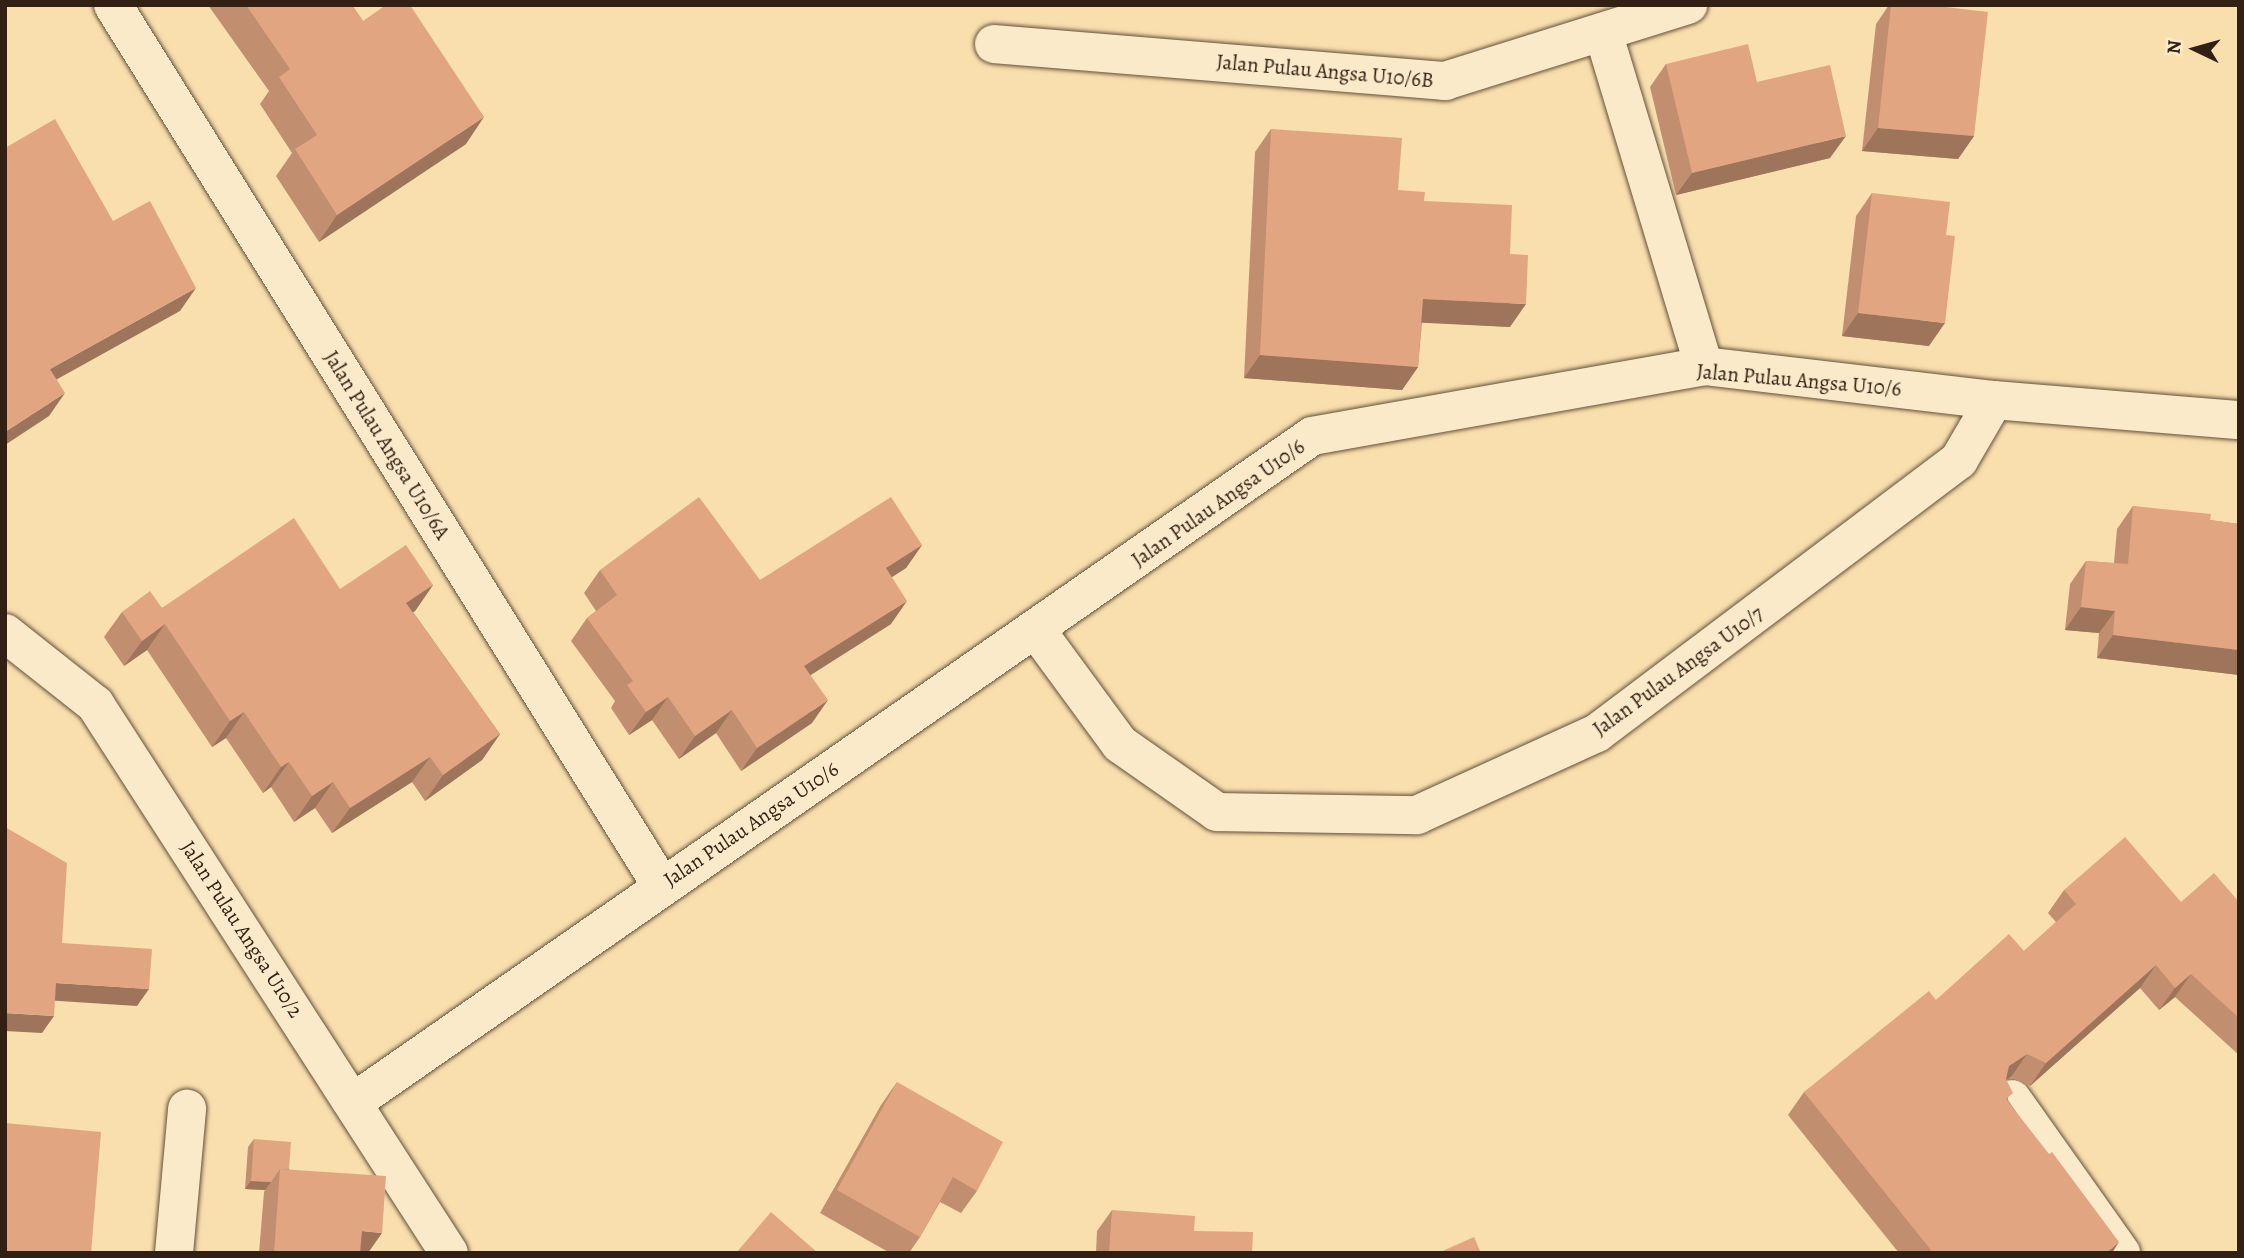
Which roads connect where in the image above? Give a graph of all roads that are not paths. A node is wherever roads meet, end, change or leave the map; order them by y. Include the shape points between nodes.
1 (113, 5) edge
2 (1688, 5) edge
3 (1603, 32) junction
4 (993, 44) dead end
5 (1704, 366) junction
6 (1994, 400) junction
7 (2239, 420) edge
8 (1037, 631) junction
9 (5, 633) edge
10 (661, 885) junction
11 (2012, 1099) edge
12 (355, 1101) junction
13 (187, 1109) dead end
14 (174, 1253) edge
15 (449, 1253) edge
16 (2120, 1253) edge

1 - 10 street, Jalan Pulau Angsa U10/6A
2 - 3 street, Jalan Pulau Angsa U10/6B
3 - 4 street, Jalan Pulau Angsa U10/6B via 1446,81
3 - 5 street
5 - 6 street, Jalan Pulau Angsa U10/6
5 - 8 street, Jalan Pulau Angsa U10/6 via 1312,436
6 - 7 street, Jalan Pulau Angsa U10/6
6 - 8 street, Jalan Pulau Angsa U10/7 via 1959,460 1597,733 1417,815 1217,812 1120,744
8 - 10 street, Jalan Pulau Angsa U10/6
9 - 12 street, Jalan Pulau Angsa U10/2 via 95,704
10 - 12 street, Jalan Pulau Angsa U10/6
11 - 16 street
12 - 15 street, Jalan Pulau Angsa U10/2
13 - 14 street

